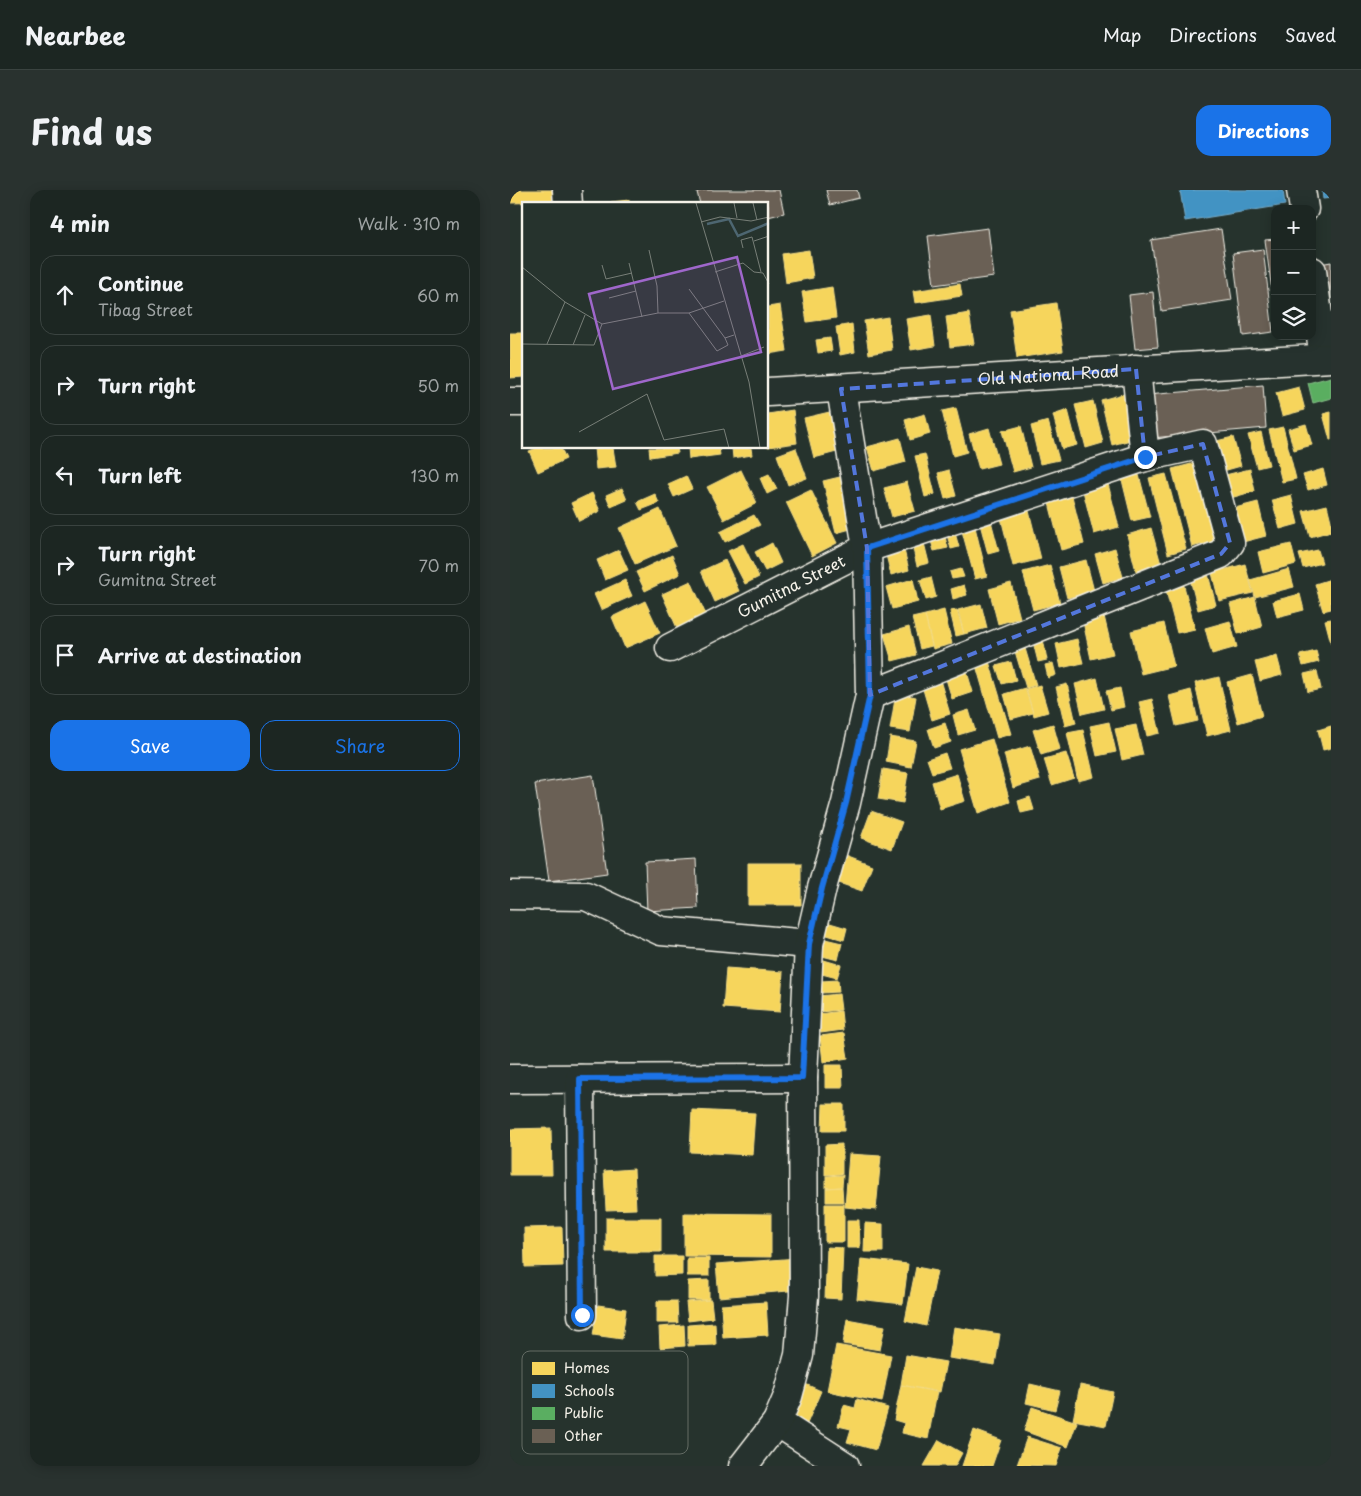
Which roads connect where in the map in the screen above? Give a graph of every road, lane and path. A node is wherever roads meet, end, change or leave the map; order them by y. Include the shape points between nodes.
1 (1301, 190) edge
2 (1303, 205) edge
3 (1316, 293) edge
4 (1328, 358) edge
5 (1136, 369) junction
6 (842, 389) junction
7 (769, 392) edge
8 (1145, 457) junction
9 (867, 548) junction
10 (670, 648) dead end
11 (870, 695) junction
12 (510, 895) edge
13 (809, 944) junction
14 (802, 1078) junction
15 (510, 1079) edge
16 (580, 1079) junction
17 (582, 1315) dead end
18 (777, 1422) junction
19 (743, 1466) edge
20 (845, 1466) edge

1 - 2 street
3 - 4 street
4 - 5 street, Old National Road
5 - 6 street, Old National Road
5 - 8 street
6 - 7 street, Old National Road
6 - 9 street
8 - 9 street, Gumitna Street
8 - 11 street, Gumitna Street via 1203,444 1230,543 1221,554
9 - 10 street, Gumitna Street
9 - 11 street
11 - 13 street
12 - 13 street via 586,896 661,931
13 - 14 street
14 - 16 street
14 - 18 street via 804,1296 799,1355
15 - 16 street
16 - 17 street
18 - 19 street
18 - 20 street

